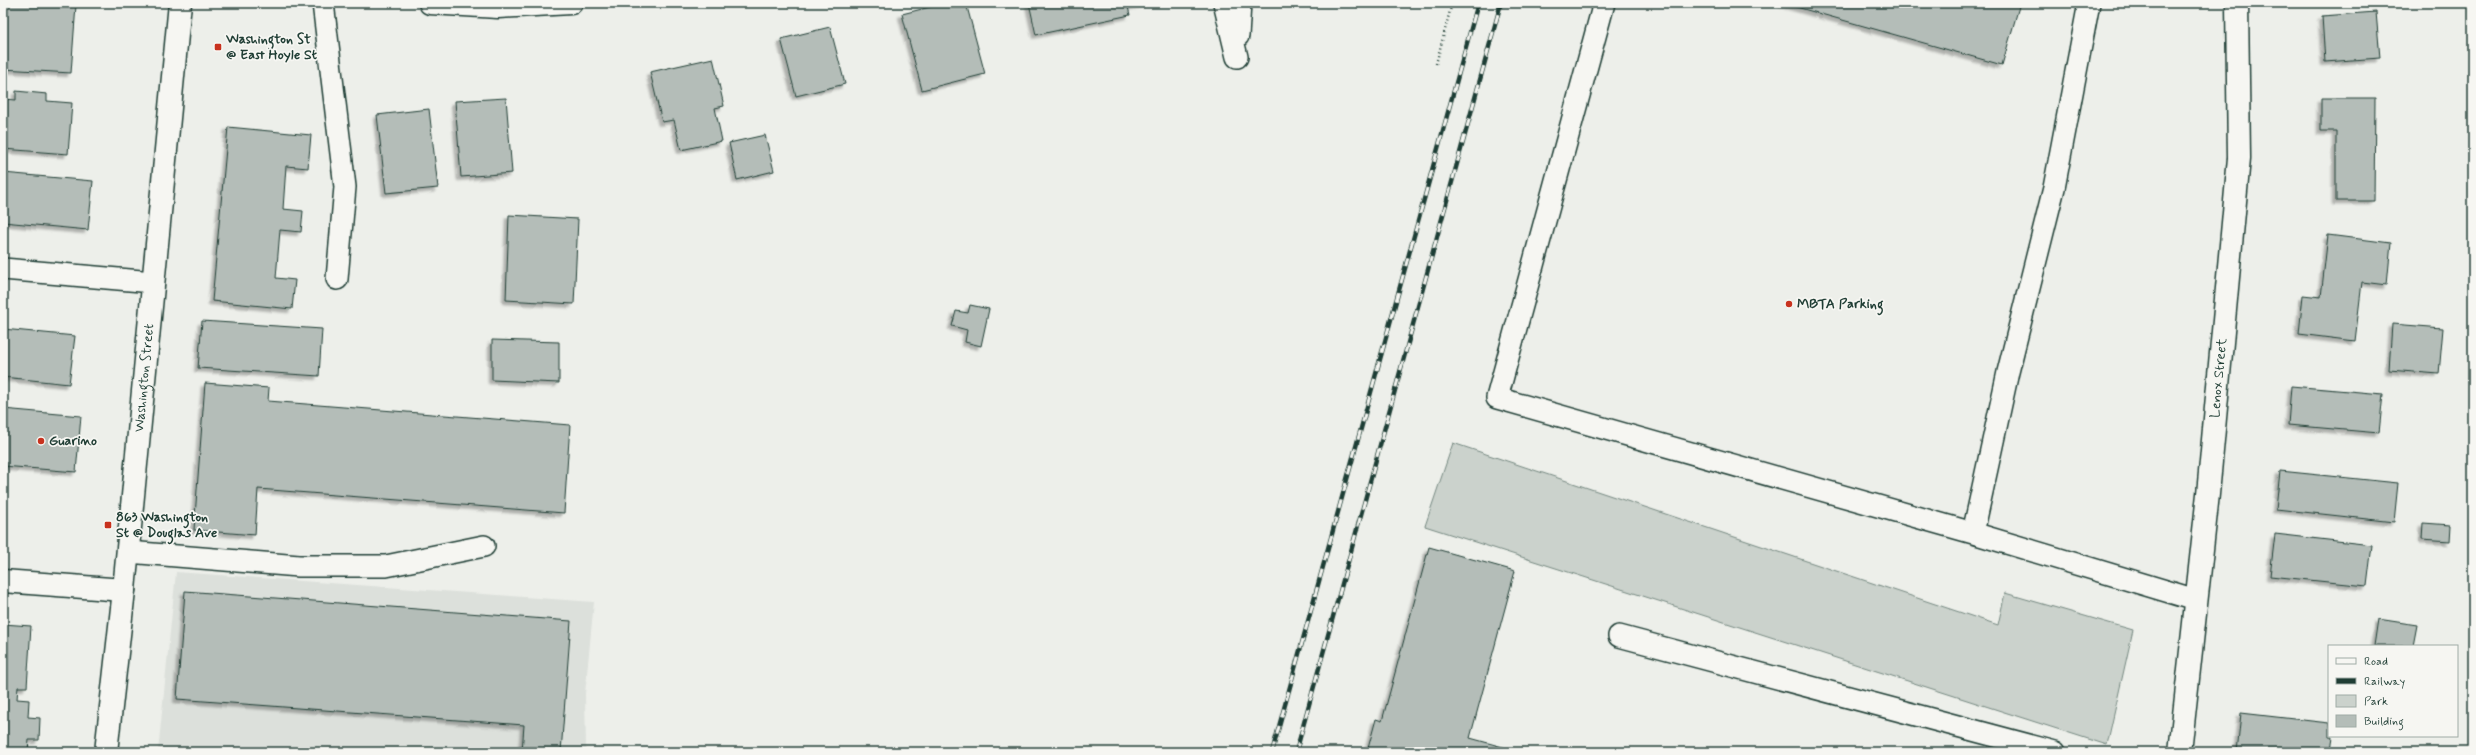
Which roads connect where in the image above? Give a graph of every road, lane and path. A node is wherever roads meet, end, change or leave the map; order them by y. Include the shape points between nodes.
1 (180, 3) edge
2 (323, 3) edge
3 (430, 3) edge
4 (571, 3) edge
5 (1224, 3) edge
6 (1240, 3) edge
7 (1452, 3) edge
8 (1604, 3) edge
9 (2089, 3) edge
10 (2237, 3) edge
11 (1436, 64) dead end
12 (3, 269) edge
13 (337, 279) dead end
14 (153, 282) junction
15 (1973, 533) junction
16 (484, 546) dead end
17 (128, 552) junction
18 (3, 582) edge
19 (124, 590) junction
20 (2196, 600) junction
21 (1619, 636) dead end
22 (2013, 747) edge
23 (106, 752) edge
24 (2055, 752) edge
25 (2180, 752) edge

1 - 14 street, Washington Street
2 - 13 lane via 345,187
3 - 4 street via 498,7
5 - 6 lane via 1237,57
7 - 11 path
8 - 15 lane via 1497,398
9 - 15 lane via 2054,188 2008,372
10 - 20 street, Lenox Street via 2239,158
12 - 14 lane
14 - 17 street, Washington Street
15 - 20 lane
16 - 17 lane via 386,566 298,566
17 - 19 street, Washington Street
18 - 19 street
19 - 23 street, Washington Street
20 - 25 street, Lenox Street
21 - 22 lane
22 - 24 lane

